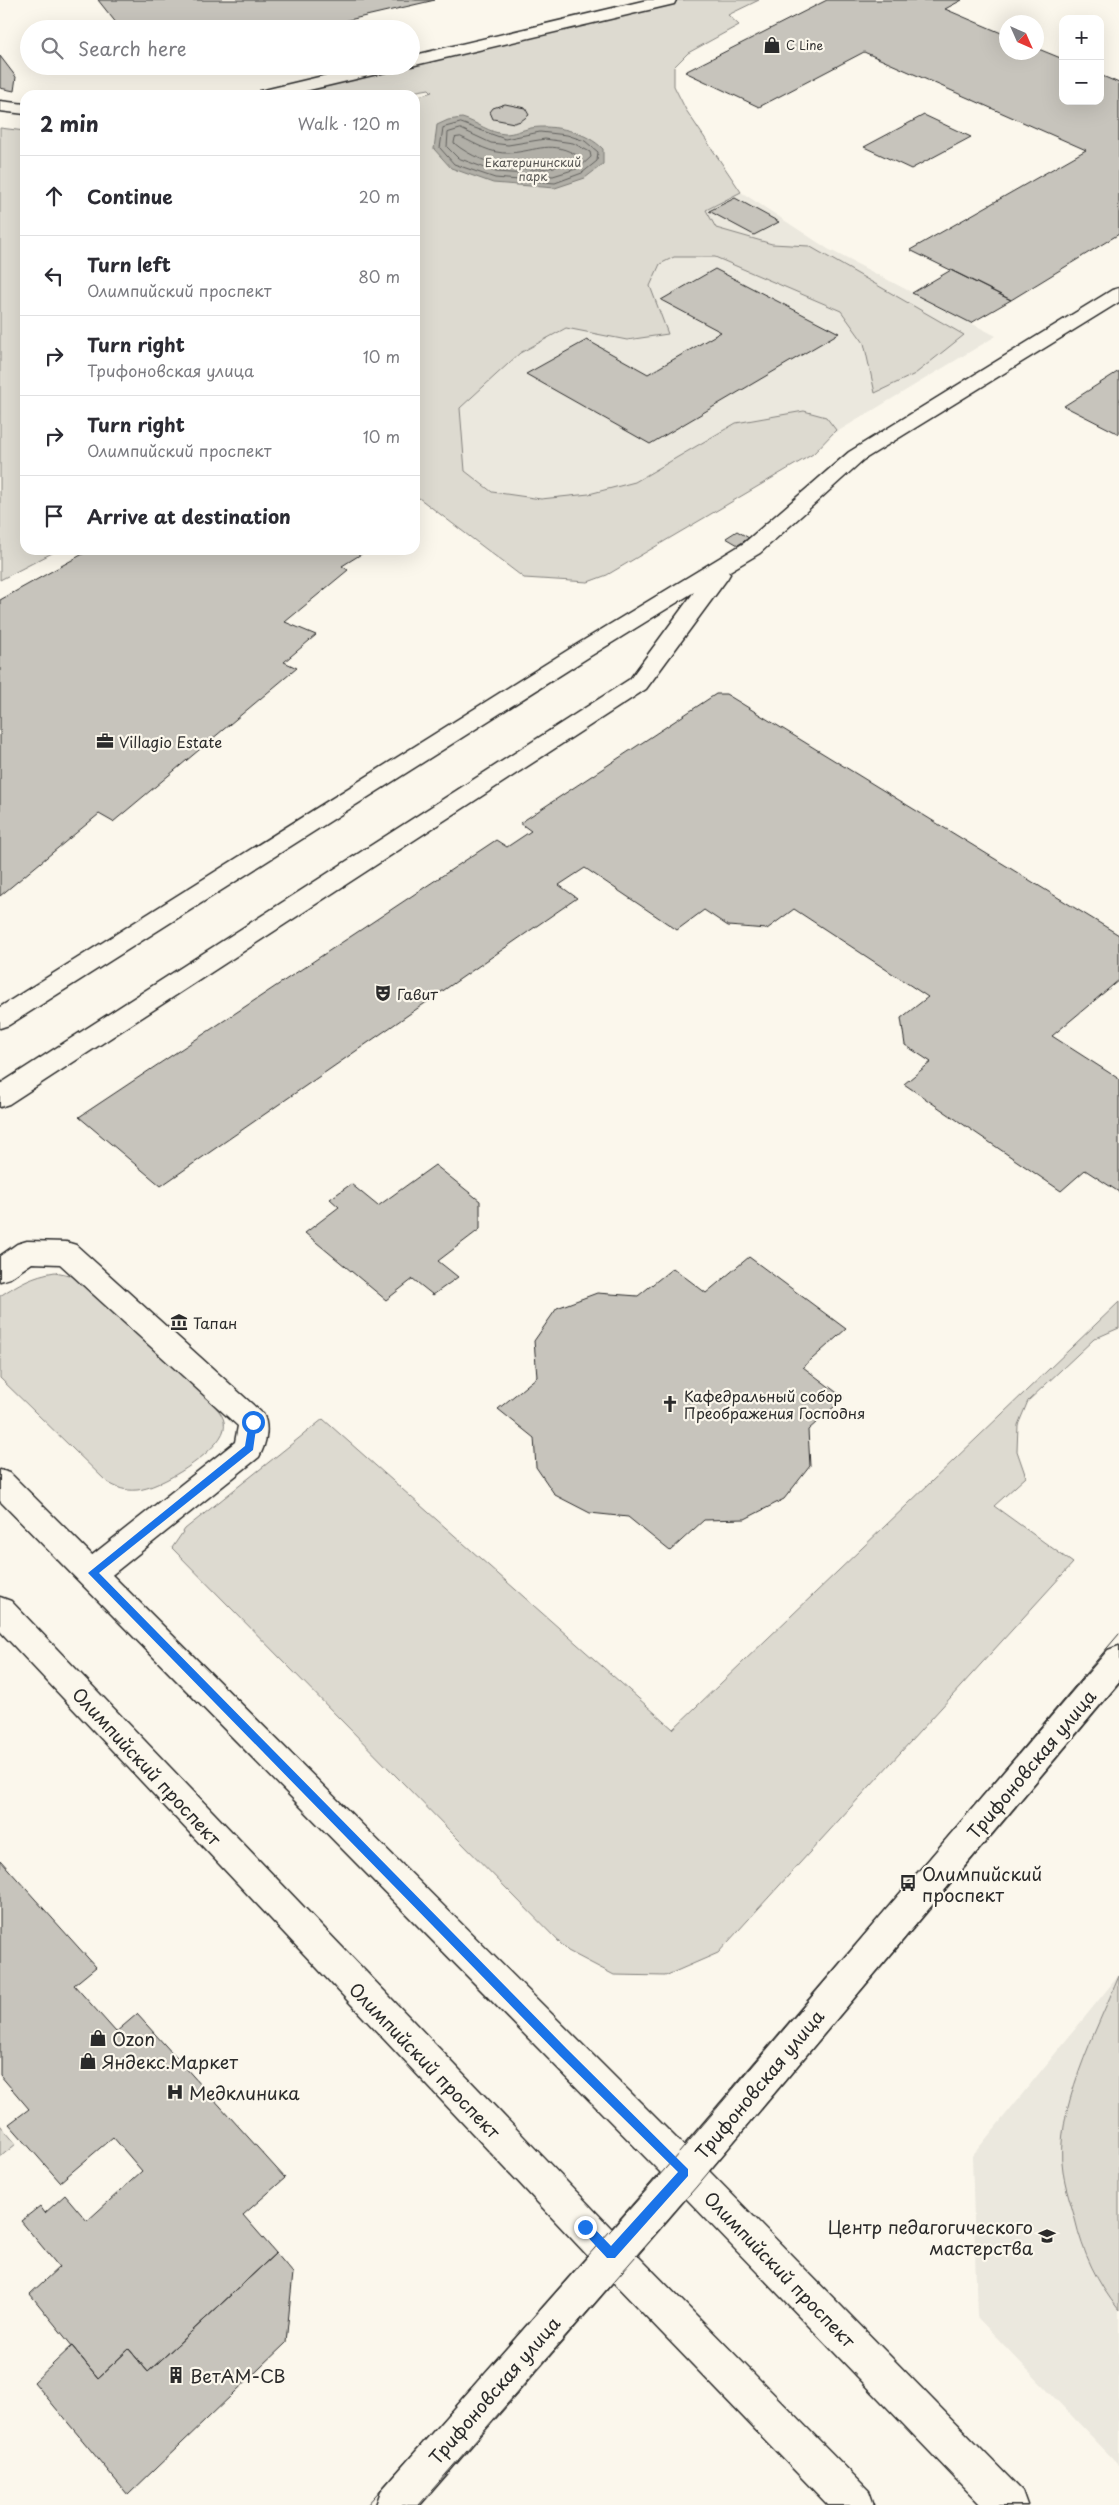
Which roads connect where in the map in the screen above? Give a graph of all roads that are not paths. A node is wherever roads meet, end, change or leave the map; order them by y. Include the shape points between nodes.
1 (668, 0) edge
2 (420, 59) edge
3 (350, 75) edge
4 (287, 90) edge
5 (0, 106) edge
6 (20, 108) edge
7 (1119, 294) edge
8 (726, 564) junction
9 (0, 1020) edge
10 (0, 1097) edge
11 (0, 1270) edge
12 (0, 1482) edge
13 (92, 1573) junction
14 (0, 1610) edge
15 (1119, 1660) edge
16 (685, 2172) junction
17 (611, 2254) junction
18 (394, 2505) edge
19 (855, 2505) edge
20 (1008, 2505) edge

1 - 2 main road
3 - 4 main road
5 - 6 main road
7 - 8 main road via 856,456 752,548
8 - 9 main road via 584,650
8 - 10 main road via 638,684
11 - 13 main road via 27,1252 66,1252 253,1422 250,1448
12 - 13 main road, Олимпийский проспект
13 - 16 main road, Олимпийский проспект
14 - 17 main road, Олимпийский проспект
15 - 16 main road, Трифоновская улица
16 - 17 main road, Трифоновская улица
16 - 20 main road, Олимпийский проспект
17 - 18 main road, Трифоновская улица
17 - 19 main road, Олимпийский проспект

